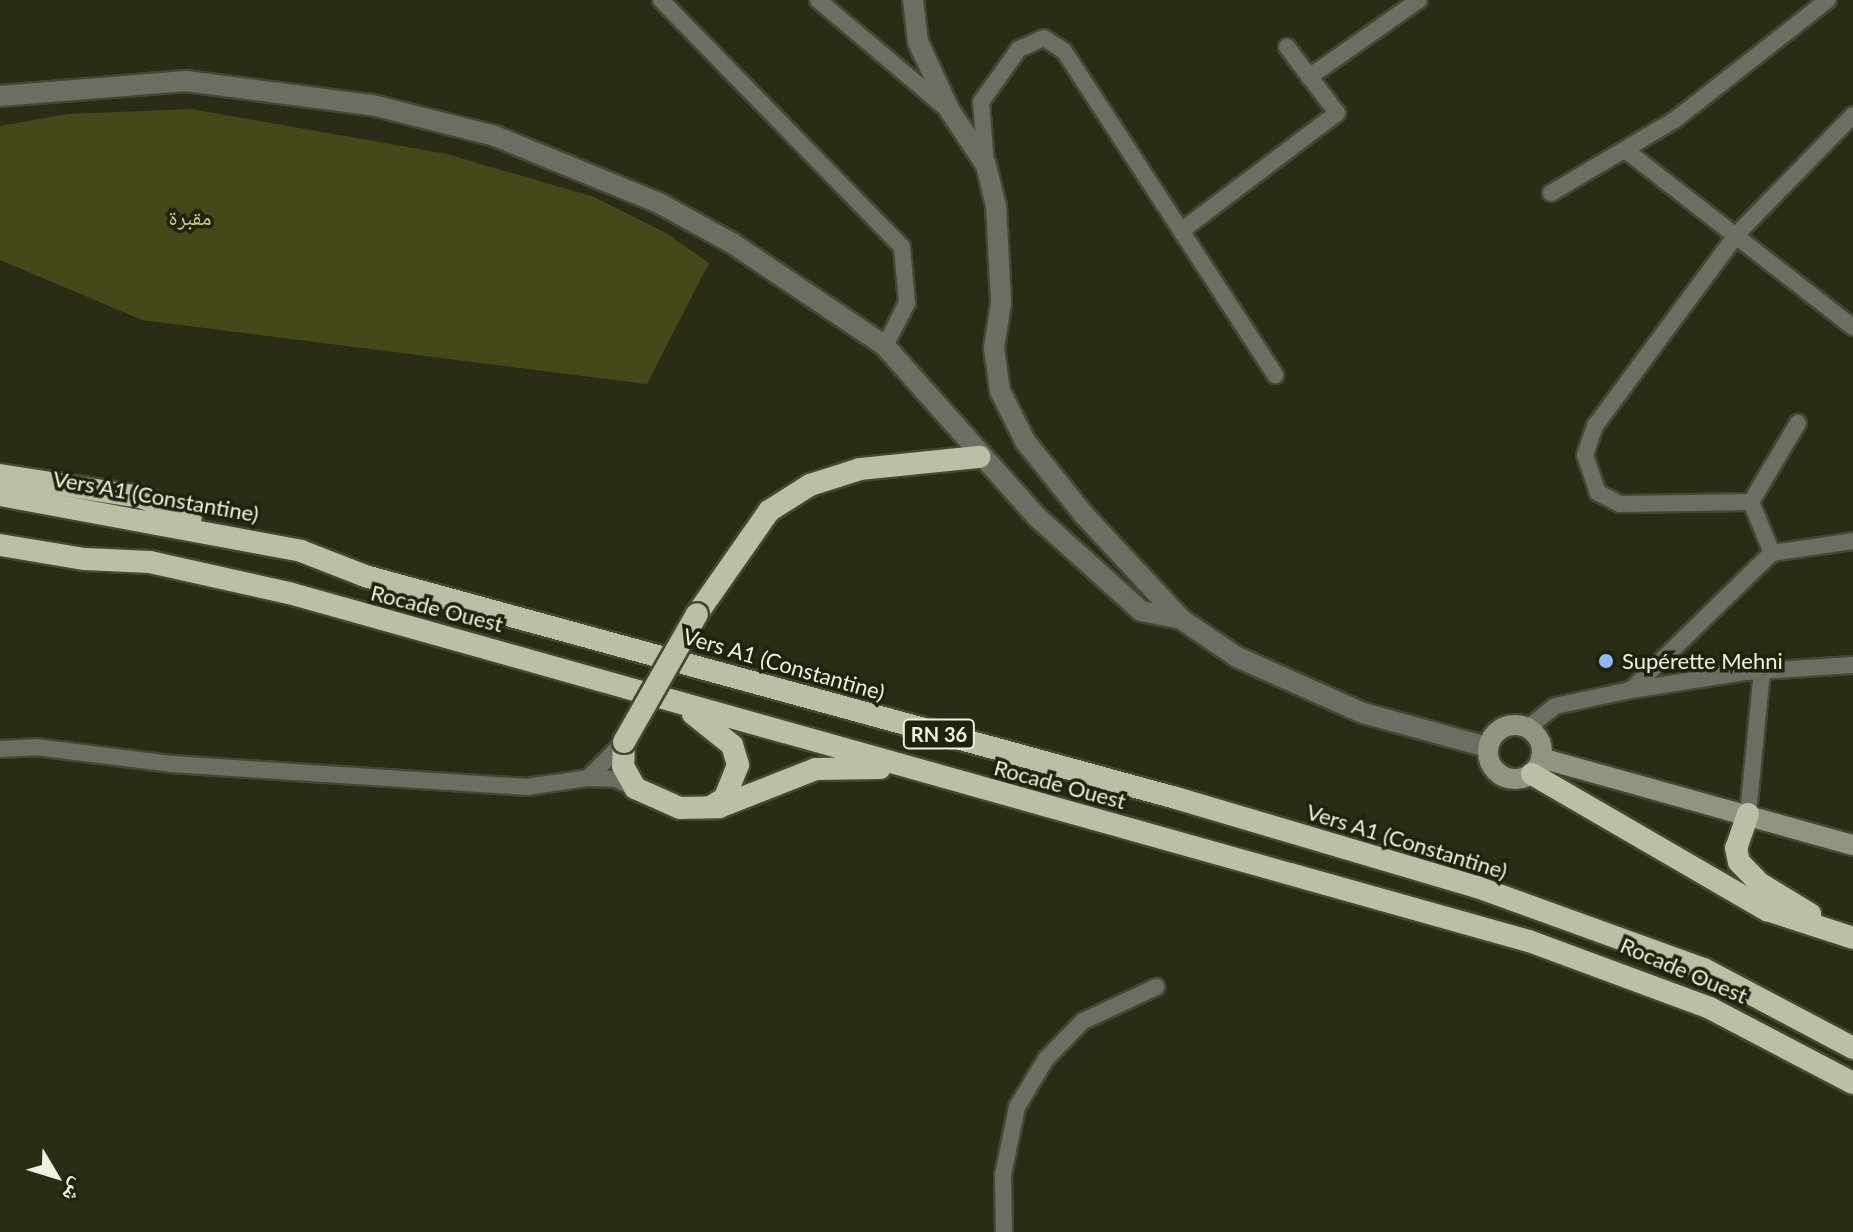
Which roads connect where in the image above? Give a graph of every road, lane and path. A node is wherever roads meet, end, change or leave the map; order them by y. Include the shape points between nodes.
1 (661, 0) edge
2 (818, 0) edge
3 (913, 0) edge
4 (1419, 0) edge
5 (1828, 0) edge
6 (1287, 47) dead end
7 (1309, 77) junction
8 (0, 96) edge
9 (950, 111) junction
10 (1853, 115) edge
11 (1628, 152) junction
12 (986, 165) junction
13 (1551, 193) dead end
14 (1181, 231) junction
15 (1737, 234) junction
16 (1853, 327) edge
17 (885, 346) junction
18 (1275, 375) dead end
19 (1798, 423) dead end
20 (979, 457) junction
21 (0, 475) edge
22 (0, 495) edge
23 (1751, 502) junction
24 (232, 536) junction
25 (1853, 541) edge
26 (0, 545) edge
27 (1772, 553) junction
28 (1181, 619) junction
29 (1853, 665) edge
30 (1762, 671) junction
31 (1631, 690) junction
32 (667, 701) junction
33 (1529, 727) junction
34 (624, 742) junction
35 (1487, 747) junction
36 (0, 749) edge
37 (1536, 766) junction
38 (922, 771) junction
39 (588, 778) junction
40 (635, 788) junction
41 (700, 809) junction
42 (1748, 814) junction
43 (1853, 845) edge
44 (1767, 910) junction
45 (1812, 915) junction
46 (1853, 928) edge
47 (1853, 938) edge
48 (1156, 987) dead end
49 (1820, 1030) junction
50 (1853, 1040) edge
51 (1853, 1048) edge
52 (1853, 1083) edge
53 (1004, 1232) edge

1 - 17 street via 902,247 907,303
2 - 9 street
3 - 9 street via 918,42
4 - 7 street
5 - 11 street
6 - 7 street
7 - 14 street via 1337,113
8 - 17 street via 186,81 372,105 495,136 659,203 732,243
9 - 12 street
10 - 15 street
11 - 13 street
11 - 15 street
12 - 14 street via 981,102 1019,49 1044,38 1064,51
12 - 28 street via 1002,254 994,348 1000,391 1025,441 1084,515
14 - 18 street
15 - 16 street
15 - 23 street via 1595,426 1585,455 1598,493 1620,504
17 - 20 street
19 - 23 street
20 - 28 street via 1141,611
20 - 34 highway, bridge via 860,469 810,485 769,511 697,614
21 - 24 highway via 141,497
22 - 24 highway, Vers A1 (Constantine) / RN 36
23 - 27 street
24 - 49 highway, Vers A1 (Constantine) / RN 36 via 1189,801 1477,887 1651,947
25 - 27 street
26 - 32 highway, Rocade Ouest via 85,559 150,562 289,593
27 - 31 street
28 - 35 street via 1237,657 1300,687 1363,713
29 - 30 street
30 - 31 street
30 - 42 street
31 - 33 street via 1555,706
32 - 38 highway, Rocade Ouest
32 - 41 highway via 716,728 732,745 738,765 725,798
33 - 35 main road via 1503,727
33 - 37 main road via 1540,741
34 - 39 street
34 - 40 highway via 623,766
35 - 37 main road via 1490,765 1504,778
36 - 39 street via 35,747 171,764 527,787
37 - 42 main road
37 - 44 highway
38 - 41 highway via 816,769 719,807
38 - 52 highway, Rocade Ouest via 1598,963 1770,1036
39 - 40 street via 605,777
40 - 41 highway via 664,804
42 - 43 main road
42 - 45 highway via 1736,848 1743,868
44 - 45 highway
44 - 47 highway
45 - 46 highway
48 - 53 street via 1083,1021 1039,1071 1017,1107 1003,1175
49 - 50 highway
49 - 51 highway, Vers A1 (Constantine) / RN 36

